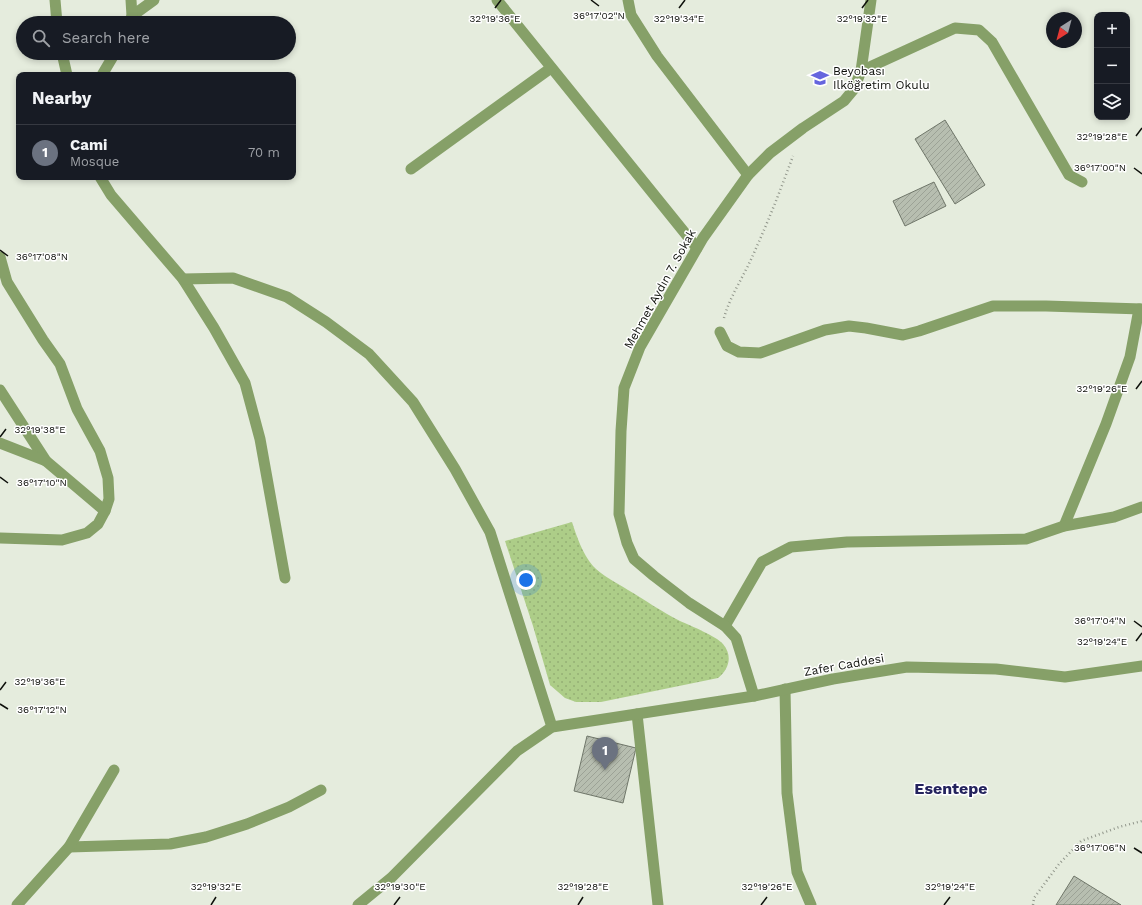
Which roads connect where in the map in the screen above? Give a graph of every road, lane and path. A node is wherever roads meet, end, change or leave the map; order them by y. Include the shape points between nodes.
1 (55, 0) edge
2 (131, 0) edge
3 (154, 0) edge
4 (497, 0) edge
5 (628, 0) edge
6 (871, 0) edge
7 (56, 16) edge
8 (131, 16) edge
9 (136, 16) edge
10 (64, 60) edge
11 (111, 60) edge
12 (551, 68) junction
13 (861, 71) junction
14 (66, 72) edge
15 (104, 72) edge
16 (793, 155) dead end
17 (411, 169) dead end
18 (748, 175) junction
19 (102, 180) edge
20 (1082, 182) dead end
21 (697, 248) junction
22 (0, 257) edge
23 (183, 278) junction
24 (1140, 309) edge
25 (720, 332) joint
26 (0, 390) edge
27 (0, 443) edge
28 (46, 461) junction
29 (1142, 507) edge
30 (105, 511) junction
31 (1064, 526) junction
32 (0, 538) edge
33 (285, 578) dead end
34 (725, 626) junction
35 (1142, 666) edge
36 (786, 689) junction
37 (754, 696) junction
38 (637, 714) junction
39 (552, 727) junction
40 (114, 770) dead end
41 (321, 790) dead end
42 (1142, 821) edge
43 (69, 847) junction
44 (17, 905) edge
45 (358, 905) edge
46 (658, 905) edge
47 (811, 905) edge
48 (1033, 905) edge

1 - 7 street
2 - 8 street
3 - 9 street
4 - 12 street
5 - 18 street via 631,16 657,56
6 - 13 street, Mehmet Aydın 7. Sokak
10 - 14 street
11 - 15 street
12 - 17 street
12 - 21 street
13 - 18 street, Mehmet Aydın 7. Sokak via 854,89 844,100 803,128
13 - 20 street via 955,28 979,30 992,42 1069,175
16 - 25 path via 753,256 727,308
18 - 21 street, Mehmet Aydın 7. Sokak
19 - 23 street via 111,195
21 - 34 street, Mehmet Aydın 7. Sokak via 640,347 624,388 619,514 634,559 689,602
22 - 30 street via 7,282 60,364 77,409 100,451 108,478 109,499
23 - 33 street via 245,383 260,439
23 - 39 street via 233,278 287,297 369,354 413,402 490,532
24 - 25 street via 993,306 903,335 849,326 825,330 760,353 739,352 727,346
24 - 31 street via 1130,357 1106,424
26 - 28 street
27 - 28 street
28 - 30 street
29 - 31 street via 1114,517
30 - 32 street via 98,524 87,533 62,540
31 - 34 street via 1026,539 847,542 791,547 762,562
34 - 37 street, Mehmet Aydın 7. Sokak via 736,638
35 - 36 street, Zafer Caddesi via 1065,676 996,669 907,668
36 - 37 street, Zafer Caddesi
36 - 47 street via 787,793 797,872
37 - 38 street, Zafer Caddesi
38 - 39 street, Zafer Caddesi
38 - 46 street
39 - 45 street via 517,751 391,878
40 - 43 street
41 - 43 street via 290,807 206,837 170,844
42 - 48 path via 1081,841 1059,864 1034,898
43 - 44 street

